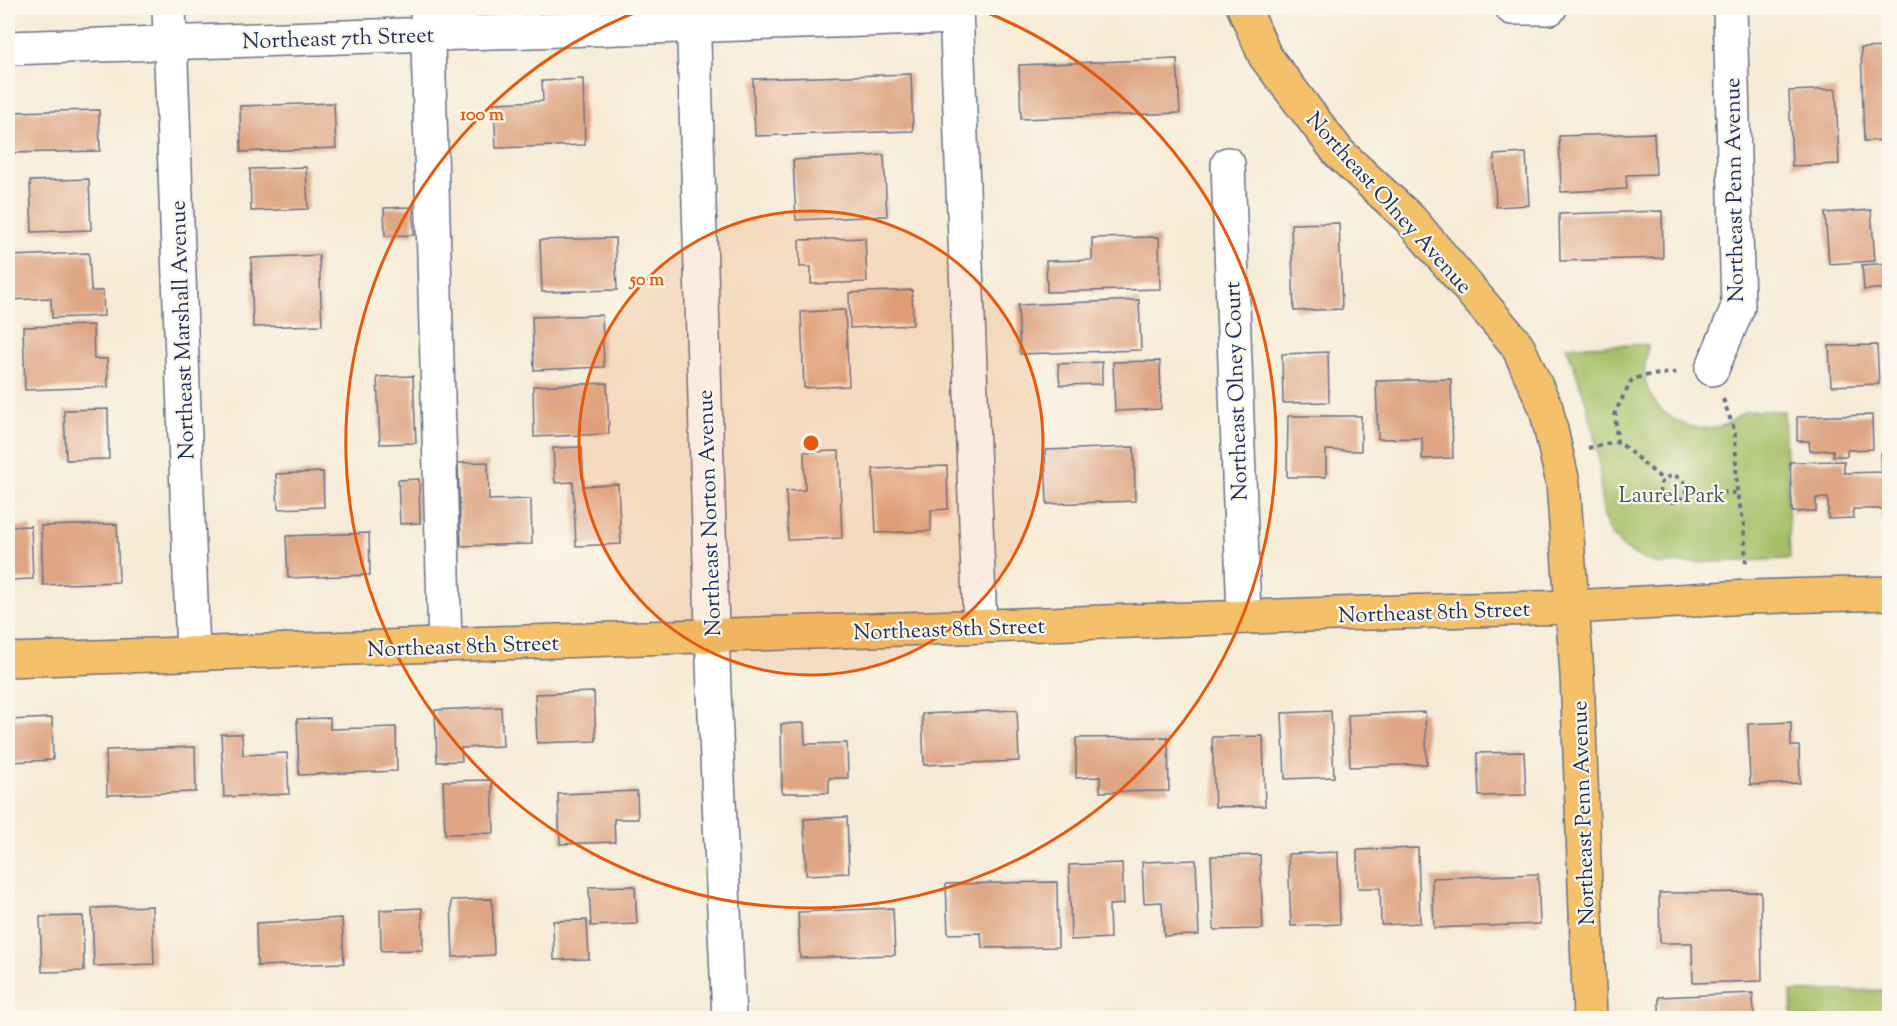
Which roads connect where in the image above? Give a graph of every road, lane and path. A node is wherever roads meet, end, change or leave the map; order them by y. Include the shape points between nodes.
1 (169, 8) edge
2 (1244, 8) edge
3 (1512, 8) edge
4 (1550, 8) edge
5 (1731, 8) edge
6 (956, 12) edge
7 (693, 16) edge
8 (427, 21) edge
9 (170, 43) junction
10 (8, 48) edge
11 (1228, 164) dead end
12 (1712, 369) junction
13 (1617, 443) junction
14 (1556, 454) junction
15 (1663, 480) junction
16 (1686, 491) junction
17 (1737, 493) junction
18 (1890, 593) edge
19 (1748, 597) junction
20 (1571, 607) junction
21 (1244, 617) junction
22 (980, 626) junction
23 (712, 636) junction
24 (445, 645) junction
25 (193, 653) junction
26 (8, 660) edge
27 (729, 1018) edge
28 (1590, 1018) edge

1 - 9 street, Northeast Marshall Avenue
2 - 14 main road, Northeast Olney Avenue via 1265,56 1339,153 1410,219 1516,345 1546,408
3 - 4 street
5 - 12 street, Northeast Penn Avenue via 1738,307
6 - 7 street, Northeast 7th Street
6 - 22 street
7 - 8 street, Northeast 7th Street
7 - 23 street, Northeast Norton Avenue
8 - 9 street, Northeast 7th Street
8 - 24 street
9 - 10 street, Northeast 7th Street
9 - 25 street, Northeast Marshall Avenue
11 - 21 street, Northeast Olney Court
12 - 13 path via 1632,380 1616,412
12 - 17 path via 1735,432
13 - 14 path
13 - 15 path
14 - 20 main road, Northeast Olney Avenue via 1563,483
15 - 16 path via 1669,476 1682,478
15 - 16 path via 1661,493 1671,502 1684,497
16 - 17 path
17 - 19 path via 1744,524
18 - 19 main road, Northeast 8th Street
19 - 20 main road, Northeast 8th Street
20 - 21 main road, Northeast 8th Street
20 - 28 main road, Northeast Penn Avenue
21 - 22 main road, Northeast 8th Street
22 - 23 main road, Northeast 8th Street
23 - 24 main road, Northeast 8th Street
23 - 27 street, Northeast Norton Avenue
24 - 25 main road, Northeast 8th Street
25 - 26 main road, Northeast 8th Street

